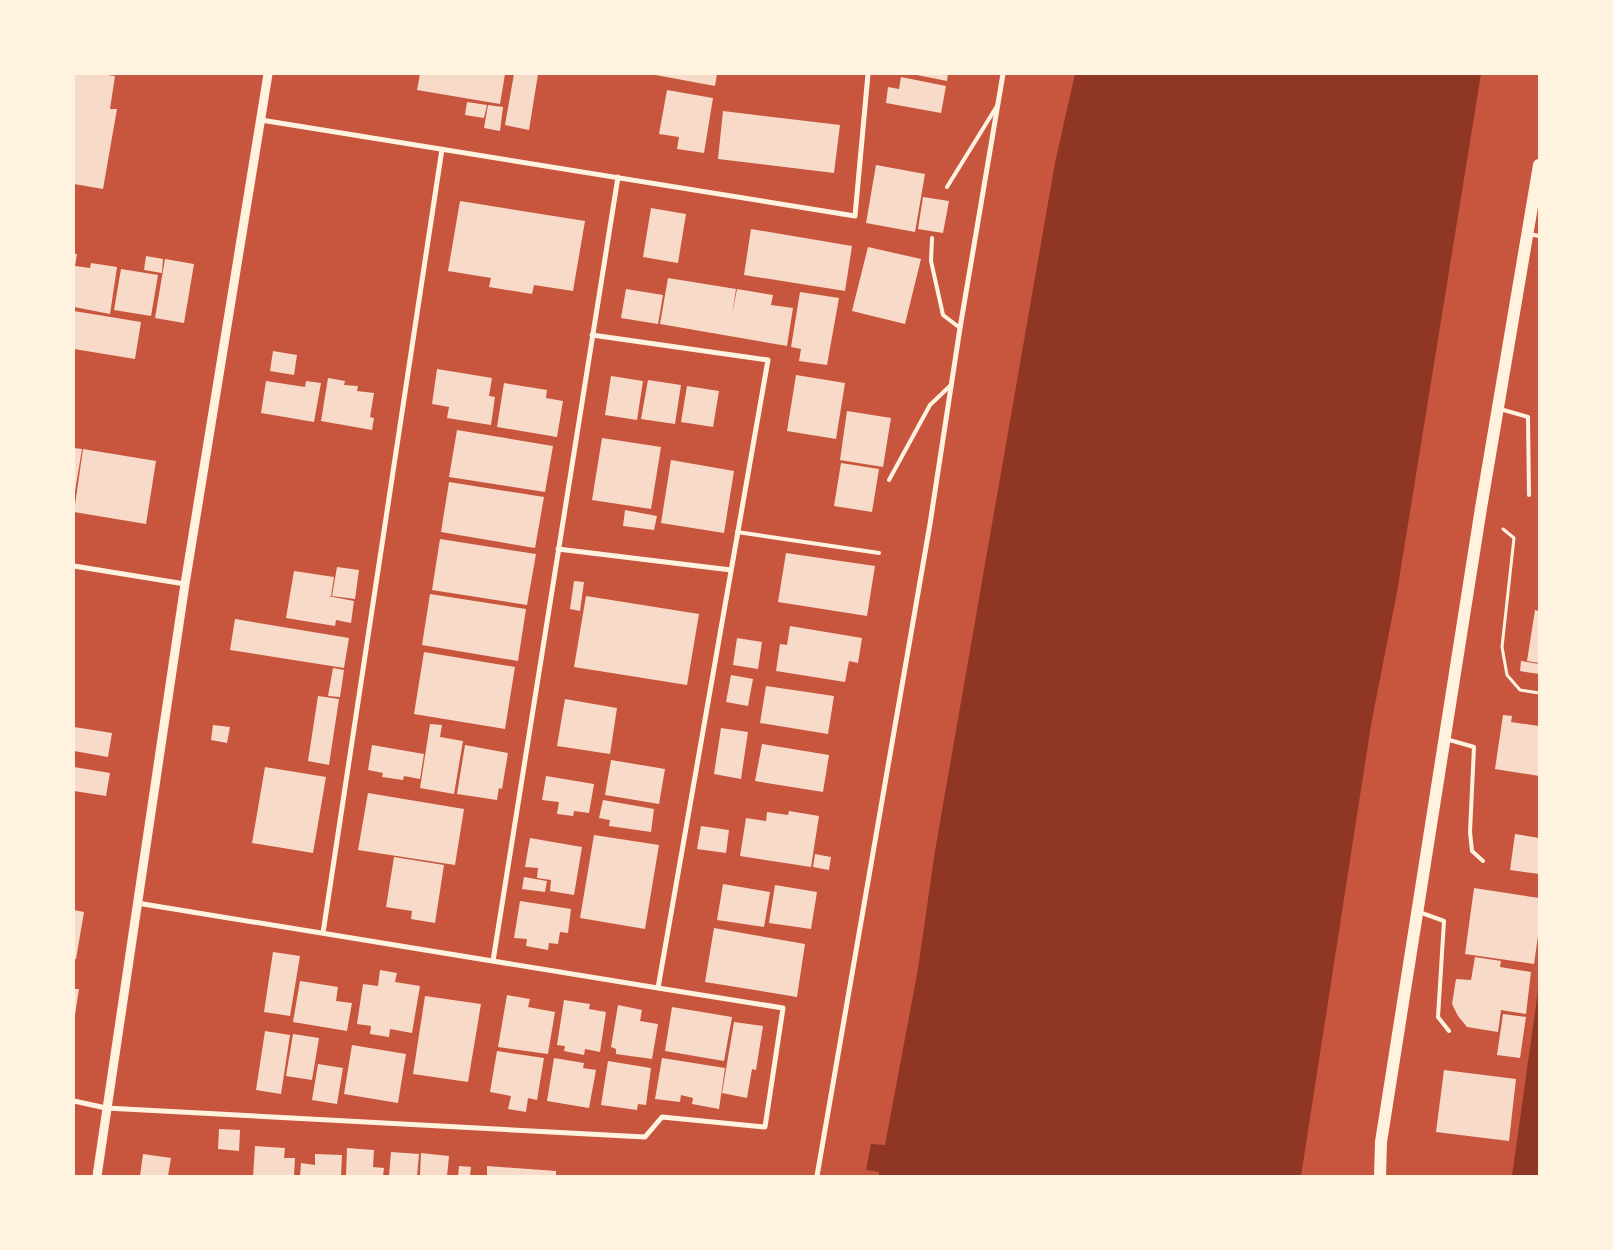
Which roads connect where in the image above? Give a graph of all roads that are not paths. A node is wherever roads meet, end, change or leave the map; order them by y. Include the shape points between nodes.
1 (268, 74) edge
2 (868, 74) edge
3 (1003, 74) edge
4 (998, 104) junction
5 (260, 120) junction
6 (442, 149) junction
7 (1539, 165) edge
8 (618, 178) junction
9 (947, 187) dead end
10 (1533, 235) edge
11 (932, 238) dead end
12 (960, 328) junction
13 (592, 334) junction
14 (952, 384) junction
15 (1498, 409) junction
16 (889, 480) dead end
17 (1529, 496) dead end
18 (737, 532) junction
19 (558, 549) junction
20 (879, 553) dead end
21 (74, 566) edge
22 (730, 570) junction
23 (185, 584) junction
24 (1444, 739) junction
25 (1483, 861) dead end
26 (137, 903) junction
27 (1418, 912) junction
28 (323, 933) junction
29 (492, 961) junction
30 (658, 988) junction
31 (1449, 1031) dead end
32 (74, 1101) edge
33 (106, 1108) junction
34 (97, 1176) edge
35 (817, 1176) edge
36 (1380, 1176) edge

1 - 5 street
2 - 8 street via 855,216
3 - 4 street
4 - 9 lane
4 - 12 street
5 - 6 street
5 - 23 street
6 - 8 street
6 - 28 street
7 - 10 main road
8 - 13 street
10 - 15 main road
11 - 12 lane via 931,261 943,315
12 - 14 street
13 - 18 street via 768,360
13 - 19 street
14 - 16 lane via 930,405
14 - 35 street
15 - 17 lane via 1528,417
15 - 24 main road
18 - 20 lane
18 - 22 street
19 - 22 street
19 - 29 street
21 - 23 street
22 - 30 street
23 - 26 street
24 - 25 lane via 1474,747 1470,832 1472,851
24 - 27 main road
26 - 28 street
26 - 33 street
27 - 31 lane via 1444,921 1438,1017
27 - 36 main road via 1381,1142
28 - 29 street
29 - 30 street
30 - 33 street via 782,1008 765,1127 662,1117 645,1137
32 - 33 street
33 - 34 street

